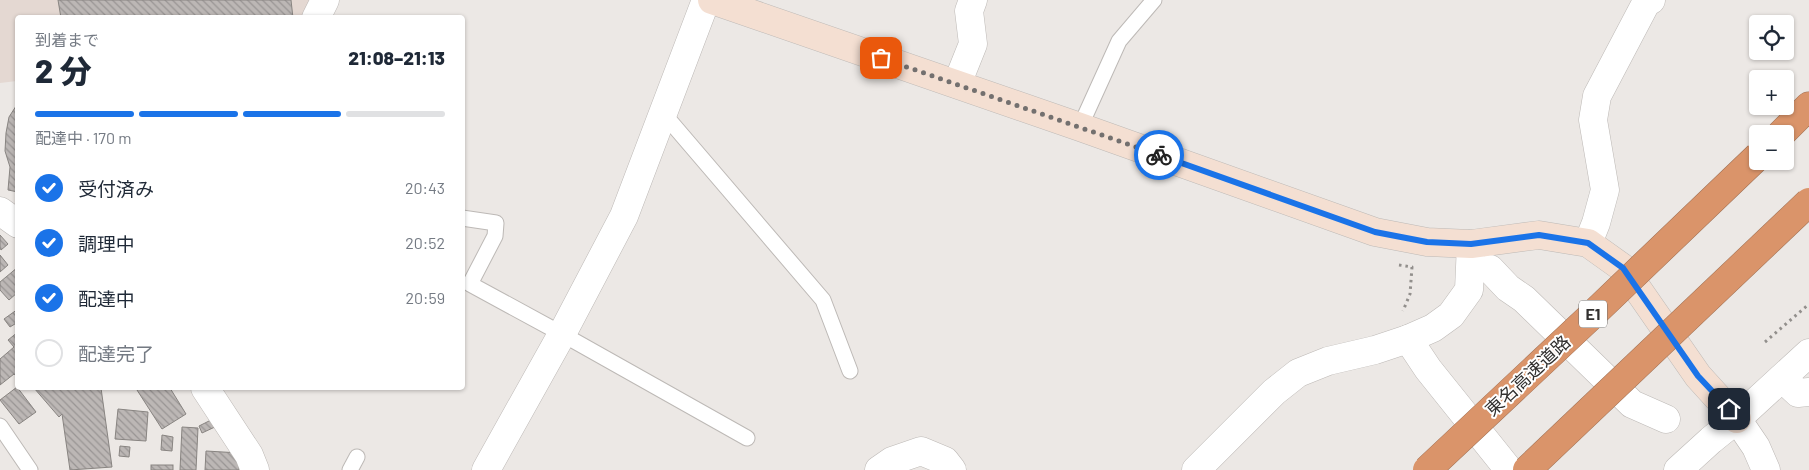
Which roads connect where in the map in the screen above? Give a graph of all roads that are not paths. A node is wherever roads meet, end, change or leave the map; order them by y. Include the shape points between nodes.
1 (325, 0) edge
2 (706, 0) edge
3 (712, 0) edge
4 (973, 0) edge
5 (1154, 0) edge
6 (1651, 0) edge
7 (318, 15) edge
8 (957, 84) junction
9 (1809, 106) edge
10 (663, 113) junction
11 (1790, 125) edge
12 (1080, 127) junction
13 (1749, 165) edge
14 (1809, 202) edge
15 (0, 211) edge
16 (465, 218) edge
17 (15, 222) edge
18 (1588, 243) junction
19 (1471, 244) junction
20 (1490, 269) dead end
21 (1404, 327) junction
22 (562, 334) junction
23 (1809, 353) edge
24 (850, 371) dead end
25 (1782, 378) junction
26 (206, 390) edge
27 (1809, 392) edge
28 (1666, 419) dead end
29 (1737, 419) junction
30 (0, 426) edge
31 (746, 438) dead end
32 (30, 470) edge
33 (255, 470) edge
34 (486, 470) edge
35 (879, 470) edge
36 (952, 470) edge
37 (1196, 470) edge
38 (1427, 470) edge
39 (1509, 470) edge
40 (1527, 470) edge
41 (1678, 470) edge
42 (1766, 470) edge

1 - 7 street
2 - 10 street
3 - 8 street
4 - 8 street via 968,11 973,44
5 - 12 lane via 1119,41
6 - 18 street via 1646,3 1597,96 1593,120 1605,190
8 - 12 street
9 - 11 highway
10 - 22 street via 624,216
10 - 24 lane via 823,300
12 - 19 street via 1375,232 1427,242
13 - 38 highway, 東名高速道路 / E1, bridge
14 - 40 highway, bridge
15 - 17 street
16 - 22 lane via 496,223 495,236 470,284
18 - 19 street via 1539,235
18 - 29 street via 1623,268 1698,376
19 - 21 street via 1469,290 1451,315 1433,328
20 - 28 street via 1632,404
21 - 37 street via 1375,350 1328,361 1298,374 1274,392
21 - 39 street via 1428,369
22 - 31 lane
22 - 34 street
23 - 25 street
25 - 27 street via 1798,393
25 - 29 street
26 - 33 street via 249,455
29 - 41 street
29 - 42 street via 1756,447
30 - 32 lane
35 - 36 street via 892,461 921,451 945,461

